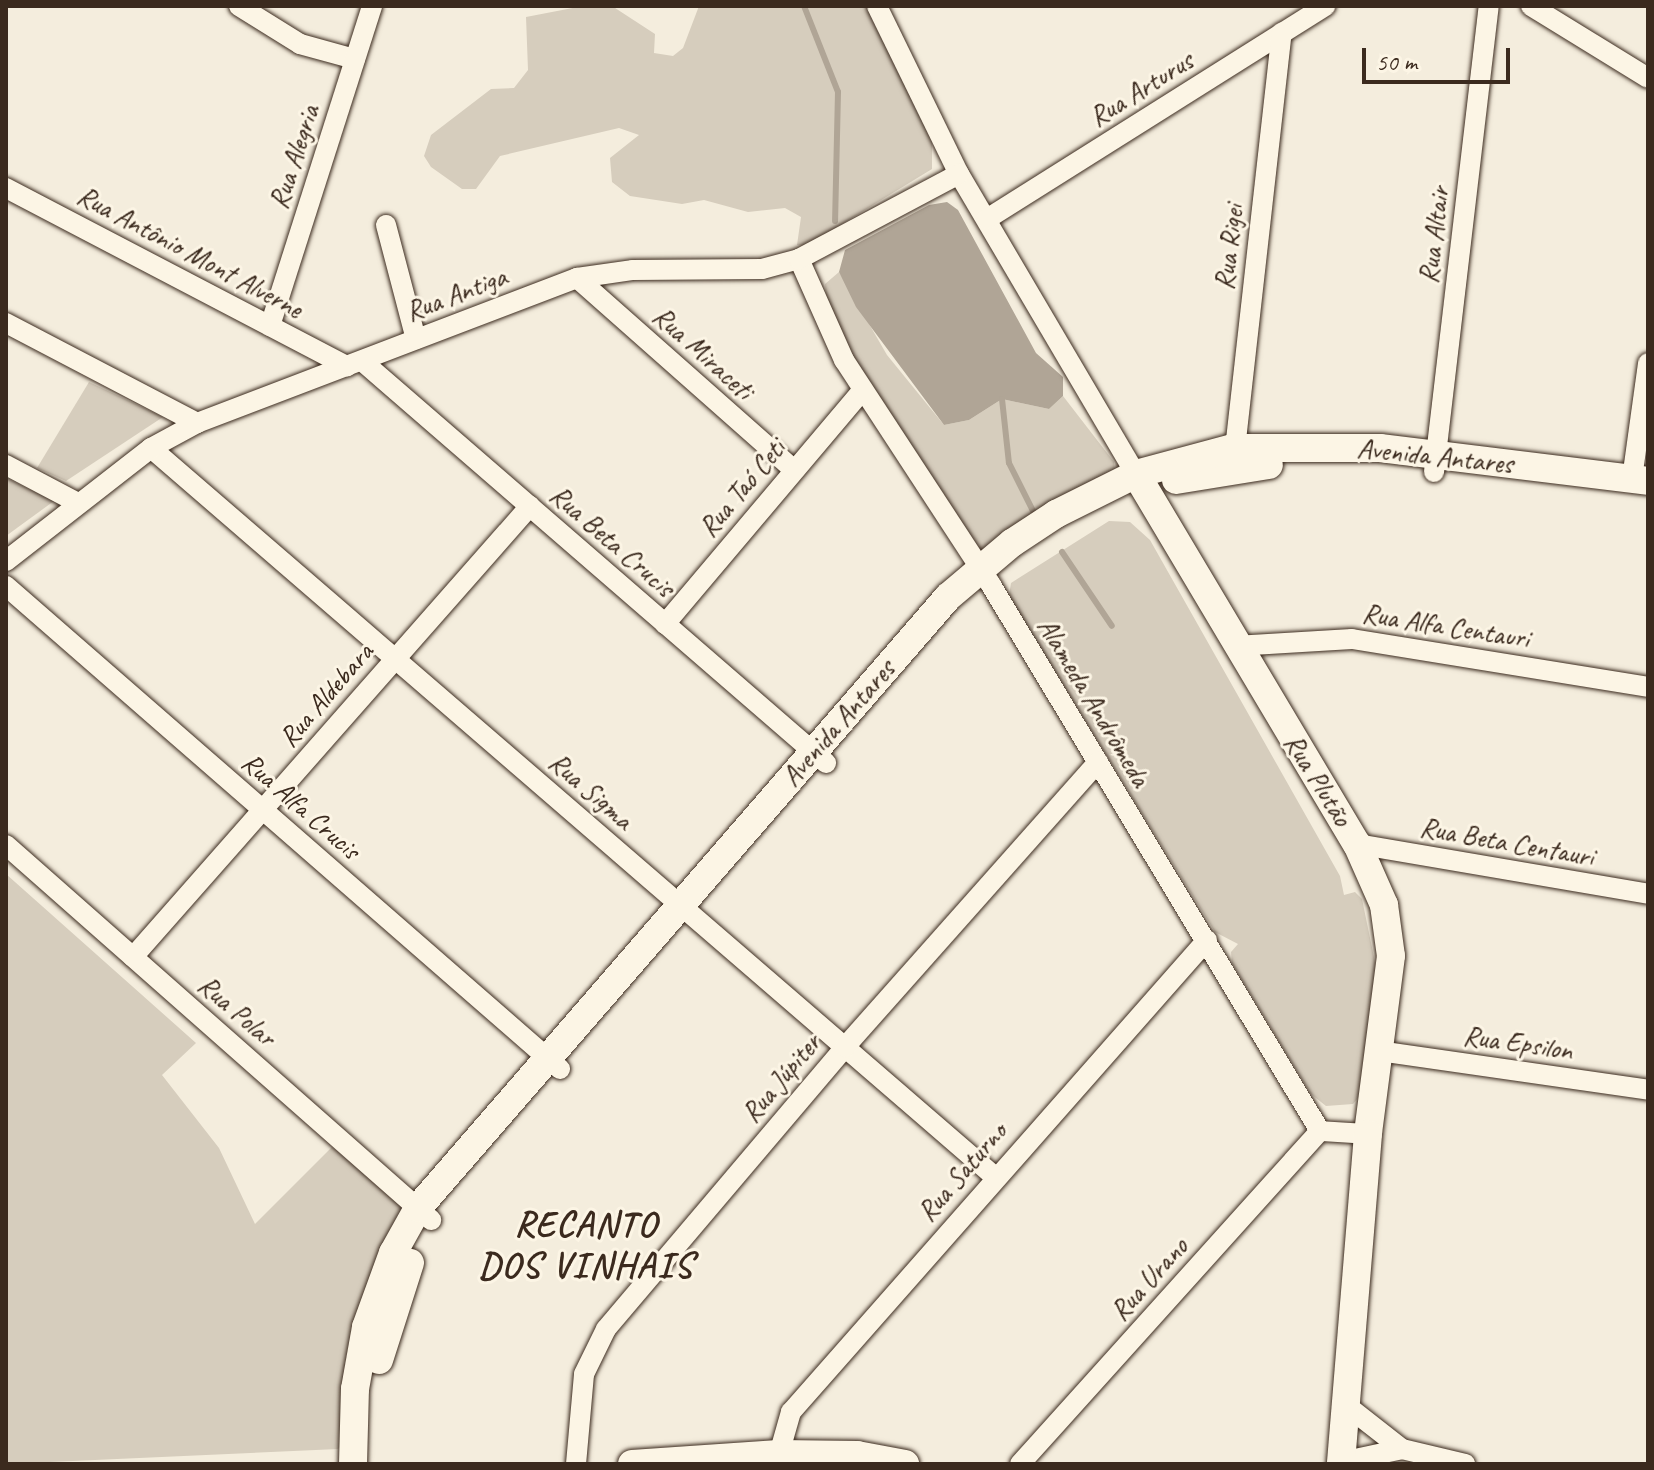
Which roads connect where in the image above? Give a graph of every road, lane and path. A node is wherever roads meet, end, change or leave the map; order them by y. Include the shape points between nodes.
1 (239, 6) edge
2 (372, 6) edge
3 (877, 6) edge
4 (1325, 6) edge
5 (1489, 6) edge
6 (1531, 6) edge
7 (1282, 33) junction
8 (355, 59) junction
9 (1648, 78) edge
10 (959, 174) junction
11 (6, 188) edge
12 (987, 219) junction
13 (386, 225) dead end
14 (799, 259) junction
15 (577, 278) junction
16 (6, 323) edge
17 (270, 326) junction
18 (416, 339) junction
19 (1648, 363) edge
20 (355, 364) junction
21 (862, 391) junction
22 (197, 423) junction
23 (151, 448) junction
24 (1234, 458) junction
25 (1435, 462) junction
26 (6, 465) edge
27 (793, 469) junction
28 (1140, 482) junction
29 (1643, 487) edge
30 (78, 503) junction
31 (530, 506) junction
32 (6, 561) edge
33 (986, 577) junction
34 (6, 586) edge
35 (665, 624) junction
36 (1235, 646) junction
37 (395, 659) junction
38 (1648, 687) edge
39 (819, 758) junction
40 (1098, 762) junction
41 (263, 810) junction
42 (1357, 844) junction
43 (6, 845) edge
44 (1648, 894) edge
45 (686, 910) junction
46 (1207, 940) junction
47 (133, 957) junction
48 (845, 1047) junction
49 (1379, 1051) junction
50 (553, 1063) junction
51 (1647, 1087) edge
52 (1320, 1131) junction
53 (1368, 1134) junction
54 (994, 1176) junction
55 (425, 1214) junction
56 (1347, 1406) junction
57 (1402, 1449) junction
58 (779, 1454) junction
59 (837, 1459) edge
60 (1341, 1463) edge
61 (353, 1464) edge
62 (371, 1464) edge
63 (576, 1464) edge
64 (632, 1464) edge
65 (905, 1464) edge
66 (1020, 1464) edge
67 (1465, 1464) edge

1 - 8 street via 300,44
2 - 8 street, Rua Alegria
3 - 10 street, Rua Plutão
4 - 7 street, Rua Arturus
5 - 25 street, Rua Altair
6 - 9 street
7 - 12 street, Rua Arturus
7 - 24 street, Rua Rigei
8 - 17 street, Rua Alegria
10 - 12 street, Rua Plutão
10 - 14 street, Rua Antiga
11 - 17 street, Rua Antônio Mont Alverne
12 - 28 street, Rua Plutão
13 - 18 street
14 - 15 street, Rua Antiga via 762,269 633,270
14 - 21 street, Alameda Andrômeda
15 - 18 street, Rua Antiga
15 - 27 street, Rua Miraceti
16 - 22 street
17 - 20 street, Rua Antônio Mont Alverne
18 - 20 street, Rua Antiga
19 - 29 street
20 - 22 street, Rua Antiga
20 - 31 street, Rua Beta Crucis
21 - 27 street, Rua Taó Ceti
21 - 33 street, Alameda Andrômeda
22 - 23 street, Rua Antiga
23 - 30 street, Rua Antiga
23 - 37 street, Rua Sigma
24 - 25 main road, Avenida Antares via 1328,445
24 - 28 main road, Avenida Antares
25 - 29 main road, Avenida Antares
26 - 30 street
27 - 35 street, Rua Taó Ceti
28 - 33 main road, Avenida Antares via 1056,514
28 - 36 main road, Rua Plutão
30 - 32 street, Rua Antiga
31 - 35 street, Rua Beta Crucis
31 - 37 street, Rua Aldebara
33 - 39 main road, Avenida Antares via 948,597
33 - 40 street, Alameda Andrômeda
34 - 41 street, Rua Alfa Crucis
35 - 39 street, Rua Beta Crucis
36 - 38 street, Rua Alfa Centauri via 1352,639
36 - 42 main road, Rua Plutão
37 - 41 street, Rua Aldebara
37 - 45 street, Rua Sigma
39 - 45 main road, Avenida Antares
40 - 46 street, Alameda Andrômeda
40 - 48 street, Rua Júpiter
41 - 47 street, Rua Aldebara
41 - 50 street, Rua Alfa Crucis
42 - 44 street, Rua Beta Centauri
42 - 49 main road, Rua Plutão via 1375,877 1391,940
43 - 47 street, Rua Polar
45 - 48 street, Rua Sigma
45 - 50 main road, Avenida Antares
46 - 52 street, Alameda Andrômeda
46 - 54 street, Rua Saturno
47 - 55 street, Rua Polar
48 - 54 street, Rua Sigma
48 - 63 street, Rua Júpiter via 606,1329 584,1374
49 - 51 street, Rua Epsilon
49 - 53 main road, Rua Plutão
50 - 55 main road, Avenida Antares
52 - 53 street
52 - 66 street, Rua Urano
53 - 56 main road, Rua Plutão
54 - 58 street, Rua Saturno via 791,1412
55 - 61 main road, Avenida Antares via 393,1253 366,1327 355,1389
55 - 62 main road, Avenida Antares via 381,1345
56 - 57 street
56 - 60 main road, Rua Plutão
57 - 60 street
57 - 67 street
58 - 59 main road
58 - 64 main road
59 - 65 main road

